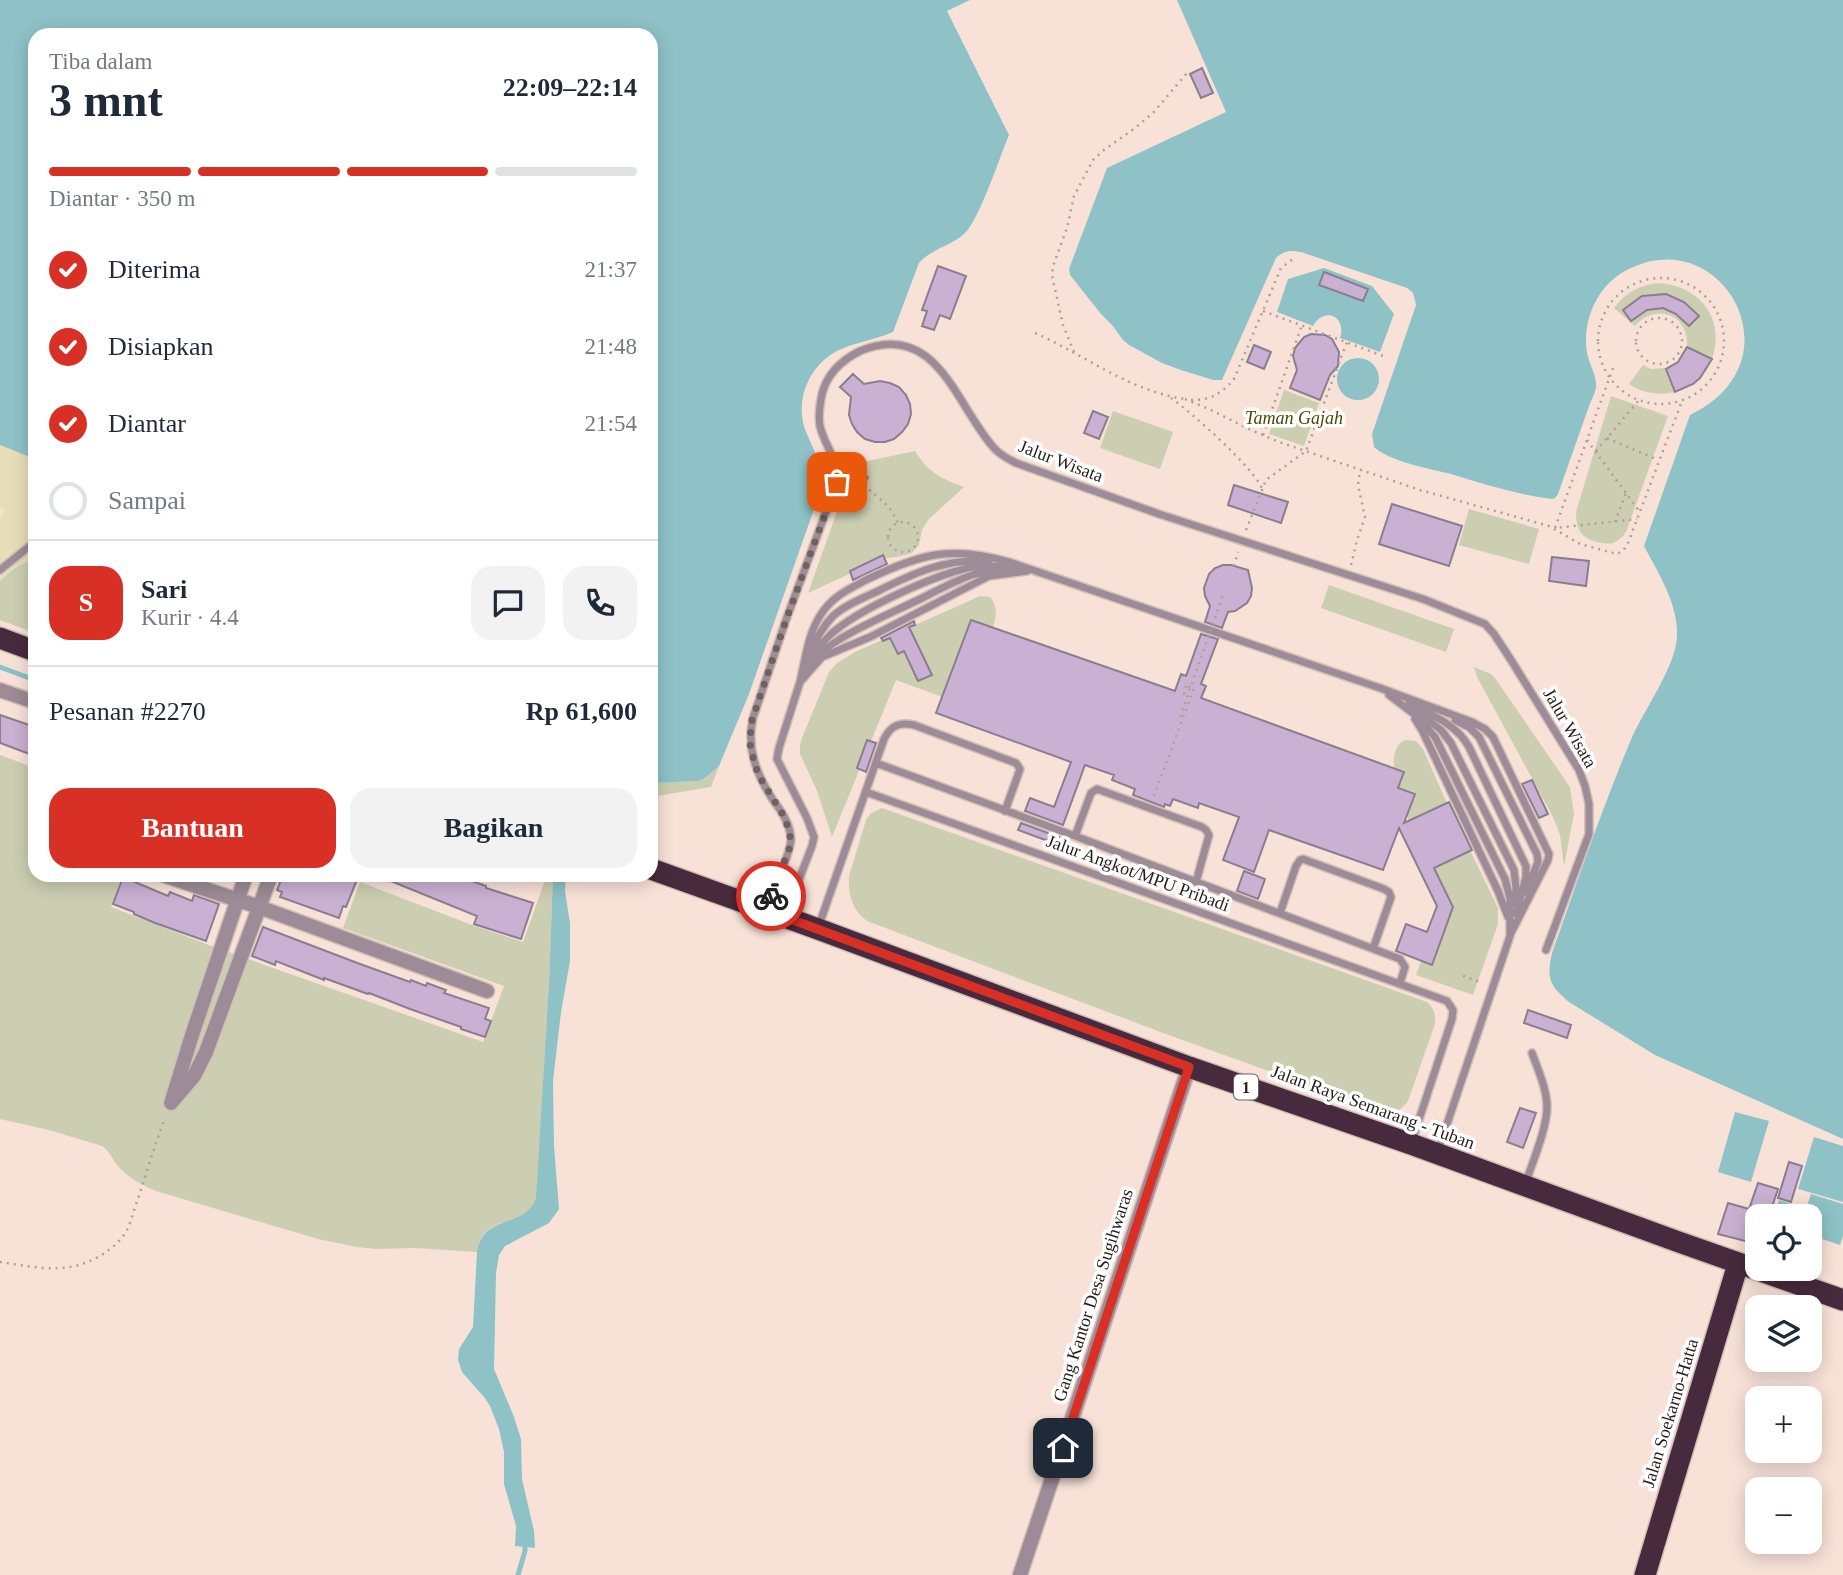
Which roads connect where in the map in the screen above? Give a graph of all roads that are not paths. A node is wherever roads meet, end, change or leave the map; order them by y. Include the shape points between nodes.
1 (28, 547) edge
2 (0, 570) edge
3 (1034, 571) junction
4 (0, 638) edge
5 (28, 648) edge
6 (800, 682) junction
7 (1380, 688) junction
8 (0, 690) edge
9 (28, 700) edge
10 (876, 762) junction
11 (866, 792) junction
12 (1004, 811) junction
13 (1075, 836) junction
14 (658, 872) edge
15 (1196, 881) junction
16 (184, 882) edge
17 (243, 882) edge
18 (268, 882) edge
19 (237, 900) junction
20 (259, 908) junction
21 (1280, 913) junction
22 (775, 914) junction
23 (818, 929) junction
24 (1510, 935) junction
25 (1373, 949) junction
26 (1546, 950) dead end
27 (1399, 983) junction
28 (206, 992) junction
29 (487, 992) dead end
30 (225, 999) junction
31 (1532, 1053) dead end
32 (1189, 1067) junction
33 (1411, 1144) junction
34 (1437, 1154) junction
35 (1525, 1186) junction
36 (1738, 1264) junction
37 (1843, 1300) edge
38 (1020, 1575) edge
39 (1645, 1575) edge

1 - 2 lane
3 - 6 lane via 989,576 870,638 822,657
3 - 6 lane via 991,570 966,577 835,643 818,655
3 - 6 lane via 974,567 909,590 859,614 830,635 814,653
3 - 6 lane via 971,560 942,564 903,579 844,608 830,620 814,643
3 - 6 lane via 996,558 951,552 897,565 847,590 825,608 810,635
3 - 7 lane
4 - 5 highway
6 - 22 lane via 777,759 814,837
7 - 24 lane via 1423,732 1501,898
7 - 24 lane via 1441,730 1458,755 1514,870 1516,899
7 - 24 lane via 1451,726 1466,741 1526,866
7 - 24 lane via 1469,727 1483,743 1538,859
8 - 9 street
10 - 11 lane
10 - 12 lane, Jalur Angkot/MPU Pribadi
10 - 12 lane via 886,734 904,724 1013,762 1020,769
11 - 23 lane
11 - 27 lane, Jalur Angkot/MPU Pribadi
12 - 13 lane, Jalur Angkot/MPU Pribadi
13 - 15 lane, Jalur Angkot/MPU Pribadi
13 - 15 lane, Jalur Angkot/MPU Pribadi via 1095,789 1204,828 1208,838
14 - 22 highway, Jalan Raya Semarang - Tuban / 1
15 - 21 lane, Jalur Angkot/MPU Pribadi
16 - 19 street
17 - 19 street
18 - 20 street
19 - 20 street
19 - 28 street
20 - 29 street
20 - 30 street
21 - 25 lane, Jalur Angkot/MPU Pribadi
21 - 25 lane via 1301,859 1388,890 1391,897
22 - 23 highway, Jalan Raya Semarang - Tuban / 1
22 - 26 lane, Jalur Wisata via 790,835 755,766 750,731 837,482 837,468 822,432 823,392 845,360 861,351 894,345 915,350 937,366 989,443 1027,468 1423,599 1488,626 1579,770 1589,804 1589,834
23 - 32 highway, Jalan Raya Semarang - Tuban / 1
24 - 34 lane
25 - 27 lane, Jalur Angkot/MPU Pribadi via 1402,962 1405,967
27 - 33 lane, Jalur Angkot/MPU Pribadi via 1447,1001 1453,1014
28 - 30 street
28 - 30 street via 171,1103 200,1065
31 - 35 lane via 1547,1106
32 - 33 highway, Jalan Raya Semarang - Tuban / 1
32 - 38 street, Gang Kantor Desa Sugihwaras
33 - 34 highway, Jalan Raya Semarang - Tuban / 1
34 - 35 highway, Jalan Raya Semarang - Tuban / 1
35 - 36 highway, Jalan Raya Semarang - Tuban / 1
36 - 37 highway, Jalan Raya Semarang - Tuban / 1
36 - 39 highway, Jalan Soekarno-Hatta

